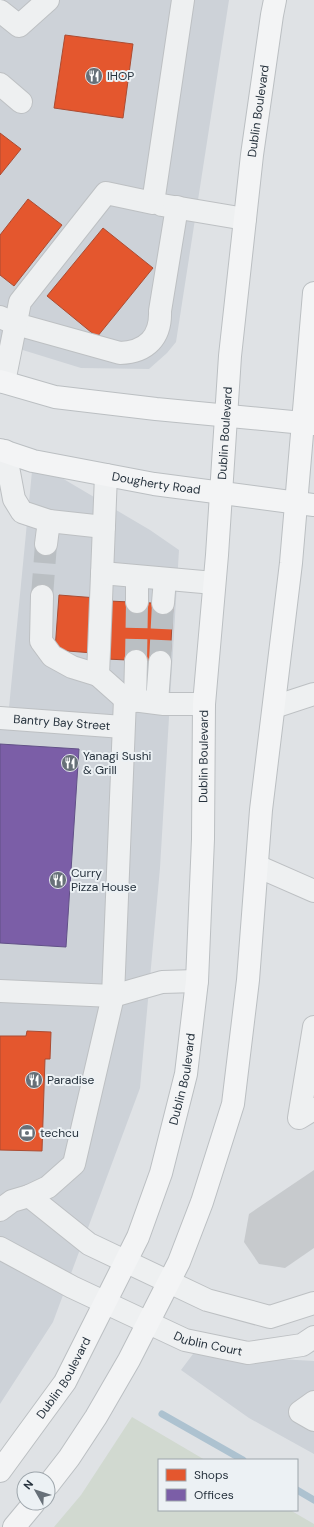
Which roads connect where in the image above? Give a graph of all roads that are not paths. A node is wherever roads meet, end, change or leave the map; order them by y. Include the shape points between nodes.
1 (48, 0) edge
2 (183, 0) edge
3 (275, 0) edge
4 (0, 11) edge
5 (0, 84) edge
6 (21, 102) dead end
7 (153, 203) junction
8 (177, 207) junction
9 (245, 219) junction
10 (314, 293) edge
11 (8, 321) edge
12 (2, 381) edge
13 (226, 416) junction
14 (308, 424) edge
15 (2, 451) edge
16 (106, 475) junction
17 (221, 492) junction
18 (305, 504) edge
19 (49, 521) junction
20 (104, 526) junction
21 (46, 544) tunnel mouth
22 (102, 573) junction
23 (137, 577) junction
24 (166, 579) junction
25 (214, 583) junction
26 (42, 596) tunnel mouth
27 (137, 602) tunnel mouth
28 (163, 603) tunnel mouth
29 (136, 661) tunnel mouth
30 (160, 662) tunnel mouth
31 (98, 675) junction
32 (314, 694) edge
33 (130, 700) junction
34 (157, 702) junction
35 (204, 704) junction
36 (274, 707) junction
37 (0, 718) edge
38 (123, 727) junction
39 (257, 866) junction
40 (314, 891) edge
41 (197, 981) junction
42 (0, 991) edge
43 (113, 996) junction
44 (314, 1026) edge
45 (314, 1109) edge
46 (29, 1196) junction
47 (0, 1210) edge
48 (0, 1248) edge
49 (126, 1262) junction
50 (168, 1282) junction
51 (106, 1303) junction
52 (314, 1303) edge
53 (148, 1323) junction
54 (314, 1337) edge
55 (314, 1402) edge
56 (314, 1420) edge
57 (0, 1471) edge
58 (56, 1475) edge
59 (27, 1511) edge
60 (14, 1527) edge

1 - 4 street via 19,26
2 - 7 street
3 - 9 main road, Dublin Boulevard
5 - 6 street
7 - 8 street
7 - 11 street via 106,193 20,302
8 - 9 street
8 - 11 street via 160,311 161,322 157,333 142,348 120,353
9 - 13 main road, Dublin Boulevard
10 - 14 main road
11 - 12 street
12 - 13 main road via 56,396
13 - 14 main road
13 - 17 main road, Dublin Boulevard
14 - 18 main road
15 - 16 main road, Dougherty Road via 33,461
15 - 19 street via 14,499 22,512
16 - 17 main road, Dougherty Road
16 - 20 street
17 - 18 main road, Dougherty Road
17 - 25 main road, Dublin Boulevard
18 - 36 main road via 292,563
19 - 20 street
19 - 21 street
20 - 22 street
22 - 23 street
22 - 31 street
23 - 24 street
23 - 27 street
24 - 25 street
24 - 28 street
25 - 35 main road, Dublin Boulevard
26 - 31 street via 41,641 52,656 72,667
29 - 33 street
30 - 34 street
31 - 33 street
32 - 36 street
33 - 34 street
33 - 38 street
34 - 35 street
35 - 41 main road, Dublin Boulevard via 203,840
36 - 39 main road
37 - 38 street, Bantry Bay Street
38 - 43 street
39 - 40 street
39 - 50 main road via 248,980 233,1104 202,1202 179,1262
41 - 43 street via 162,982
41 - 49 main road, Dublin Boulevard via 186,1074 161,1172 138,1237
42 - 43 street
43 - 46 street via 74,1164 48,1187
44 - 45 street via 299,1118
46 - 47 street via 12,1201
46 - 49 street via 89,1244
48 - 51 street, Dublin Court via 38,1270
49 - 50 street
49 - 51 main road, Dublin Boulevard
50 - 52 street via 207,1300 270,1317
50 - 53 main road
51 - 53 street, Dublin Court
51 - 57 main road, Dublin Boulevard via 65,1382
53 - 54 street, Dublin Court via 185,1340 248,1353 302,1345
53 - 58 main road via 130,1360 96,1417
55 - 56 street via 300,1412
59 - 60 main road

